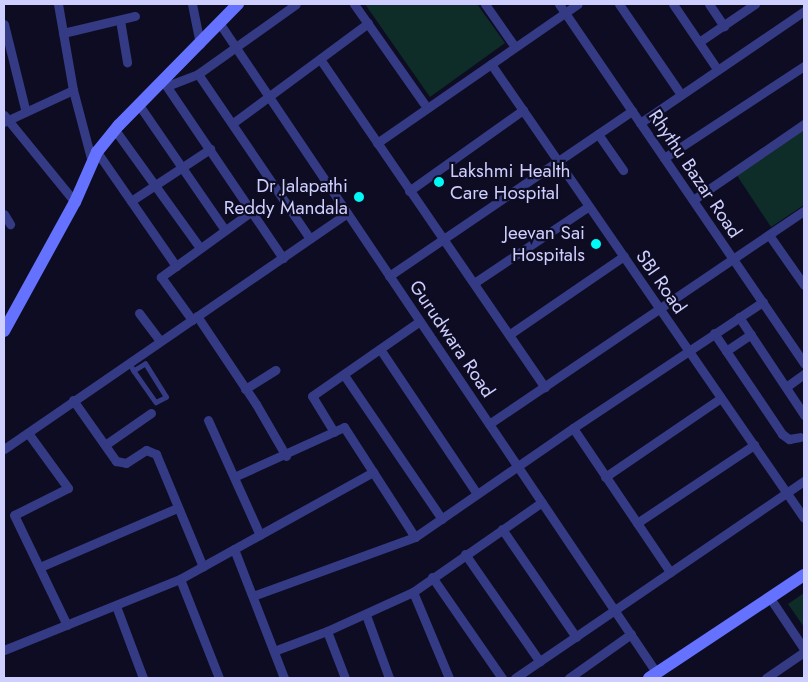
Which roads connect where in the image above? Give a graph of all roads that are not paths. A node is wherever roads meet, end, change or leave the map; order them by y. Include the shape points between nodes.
1 (58, 4) edge
2 (192, 4) edge
3 (238, 4) edge
4 (296, 4) edge
5 (354, 4) edge
6 (485, 4) edge
7 (559, 4) edge
8 (578, 4) edge
9 (619, 4) edge
10 (673, 4) edge
11 (709, 4) edge
12 (795, 4) edge
13 (749, 5) edge
14 (803, 12) edge
15 (565, 13) junction
16 (135, 16) dead end
17 (120, 20) junction
18 (368, 23) junction
19 (4, 24) edge
20 (220, 24) junction
21 (724, 26) junction
22 (63, 33) junction
23 (699, 42) junction
24 (200, 44) junction
25 (515, 47) junction
26 (236, 48) junction
27 (320, 59) junction
28 (127, 62) dead end
29 (492, 64) junction
30 (804, 66) edge
31 (717, 69) junction
32 (198, 74) junction
33 (165, 84) junction
34 (73, 90) junction
35 (680, 93) junction
36 (269, 96) junction
37 (140, 105) junction
38 (427, 108) junction
39 (25, 109) junction
40 (523, 110) junction
41 (632, 111) junction
42 (5, 119) edge
43 (233, 123) junction
44 (640, 123) junction
45 (804, 124) edge
46 (115, 130) junction
47 (598, 134) junction
48 (377, 143) junction
49 (210, 149) junction
50 (94, 157) junction
51 (664, 158) junction
52 (558, 161) junction
53 (182, 167) junction
54 (623, 170) dead end
55 (156, 185) junction
56 (410, 191) junction
57 (693, 200) junction
58 (131, 201) junction
59 (75, 202) junction
60 (589, 206) junction
61 (252, 211) junction
62 (804, 211) edge
63 (347, 213) junction
64 (4, 214) edge
65 (10, 224) dead end
66 (225, 230) junction
67 (768, 235) junction
68 (310, 239) junction
69 (444, 239) junction
70 (200, 248) junction
71 (624, 256) junction
72 (283, 258) junction
73 (733, 259) junction
74 (176, 266) junction
75 (804, 266) edge
76 (795, 272) junction
77 (389, 276) junction
78 (474, 283) junction
79 (804, 285) edge
80 (763, 302) junction
81 (660, 309) junction
82 (139, 313) dead end
83 (739, 317) junction
84 (194, 318) junction
85 (420, 322) junction
86 (4, 331) edge
87 (714, 333) junction
88 (510, 334) junction
89 (751, 334) junction
90 (160, 341) junction
91 (380, 349) junction
92 (688, 350) junction
93 (726, 351) junction
94 (804, 363) edge
95 (131, 367) junction
96 (274, 370) dead end
97 (804, 374) edge
98 (344, 375) junction
99 (545, 387) junction
100 (786, 387) junction
101 (245, 389) junction
102 (721, 398) junction
103 (73, 400) junction
104 (151, 413) dead end
105 (804, 415) edge
106 (208, 420) dead end
107 (489, 424) junction
108 (573, 428) junction
109 (334, 432) junction
110 (28, 433) junction
111 (803, 439) edge
112 (106, 445) junction
113 (754, 445) junction
114 (4, 449) edge
115 (286, 456) junction
116 (517, 466) junction
117 (373, 472) junction
118 (234, 477) junction
119 (606, 477) junction
120 (804, 481) edge
121 (787, 493) junction
122 (477, 494) junction
123 (542, 502) junction
124 (177, 508) junction
125 (804, 518) edge
126 (442, 519) junction
127 (637, 523) junction
128 (502, 529) junction
129 (260, 535) junction
130 (415, 536) junction
131 (234, 549) junction
132 (465, 554) junction
133 (40, 567) junction
134 (203, 567) junction
135 (670, 572) junction
136 (804, 575) edge
137 (432, 577) junction
138 (180, 579) junction
139 (413, 592) junction
140 (252, 596) junction
141 (770, 598) junction
142 (116, 606) junction
143 (614, 608) junction
144 (366, 615) junction
145 (67, 625) junction
146 (327, 630) junction
147 (631, 634) junction
148 (576, 637) junction
149 (4, 650) edge
150 (804, 650) edge
151 (274, 651) junction
152 (540, 662) junction
153 (655, 676) edge
154 (143, 678) edge
155 (219, 678) edge
156 (284, 678) edge
157 (345, 678) edge
158 (389, 678) edge
159 (449, 678) edge
160 (502, 678) edge
161 (515, 678) edge
162 (569, 678) edge
163 (766, 678) edge

1 - 22 street
2 - 24 street
3 - 20 street
4 - 26 street
5 - 18 street
6 - 25 street
7 - 15 street, Rhythu Bazar Road
8 - 15 street
9 - 35 street
10 - 23 street
11 - 21 street
12 - 14 street
13 - 21 street
14 - 31 street
15 - 25 street
15 - 41 street, Rhythu Bazar Road
16 - 17 street
17 - 22 street
17 - 28 street
18 - 27 street
18 - 38 street
19 - 39 street
20 - 24 street
20 - 26 street, Gurudwara Road
21 - 23 street
22 - 34 street
23 - 31 street
24 - 33 street
25 - 29 street
26 - 32 street
26 - 36 street, Gurudwara Road
27 - 36 street
27 - 48 street
29 - 38 street
29 - 40 street, SBI Road
30 - 51 street
31 - 35 street
32 - 33 street
32 - 43 street
33 - 37 street
33 - 49 street
34 - 39 street
34 - 50 street
35 - 44 street
36 - 43 street
36 - 63 street, Gurudwara Road
37 - 46 street
37 - 53 street
38 - 48 street
39 - 42 street
40 - 52 street, SBI Road
40 - 56 street
41 - 44 street, Rhythu Bazar Road
41 - 47 street
42 - 59 street
43 - 68 street
44 - 51 street, Rhythu Bazar Road
45 - 57 street
46 - 50 street
46 - 55 street
47 - 52 street
47 - 54 street
48 - 56 street
49 - 53 street
49 - 61 street
50 - 58 street
50 - 59 street
51 - 57 street, Rhythu Bazar Road
52 - 60 street, SBI Road
52 - 69 street
53 - 55 street
53 - 66 street
55 - 58 street
55 - 70 street
56 - 69 street
57 - 73 street, Rhythu Bazar Road
58 - 74 street
59 - 86 street
60 - 71 street, SBI Road
60 - 78 street
61 - 66 street
61 - 72 street
62 - 67 street
63 - 68 street
63 - 77 street, Gurudwara Road
64 - 65 street
66 - 70 street
67 - 73 street
67 - 76 street
68 - 72 street
69 - 77 street
69 - 78 street
70 - 74 street
71 - 81 street, SBI Road
71 - 88 street
72 - 84 street
73 - 80 street, Rhythu Bazar Road
73 - 81 street
74 - 84 street via 161,277
75 - 76 street
76 - 79 street
77 - 85 street, Gurudwara Road
78 - 88 street
80 - 83 street
80 - 94 street, Rhythu Bazar Road
81 - 92 street, SBI Road
81 - 99 street
82 - 90 street
83 - 87 street
83 - 89 street
84 - 90 street
84 - 101 street
85 - 91 street
85 - 107 street, Gurudwara Road
87 - 92 street
87 - 93 street
88 - 99 street
89 - 93 street
89 - 100 street
90 - 95 street
91 - 98 street
91 - 122 street
92 - 102 street, SBI Road
92 - 108 street
93 - 111 street via 782,434 789,439
95 - 95 lane via 156,402 166,397 145,364
95 - 103 street
96 - 101 street
97 - 100 street
98 - 109 street via 312,396
98 - 126 street
99 - 107 street
100 - 105 street
101 - 115 street
102 - 113 street, SBI Road
102 - 119 street
103 - 110 street
103 - 112 street
104 - 112 street
106 - 118 street
107 - 116 street, Gurudwara Road
108 - 116 street
108 - 119 street
109 - 115 street
109 - 117 street via 344,427
110 - 114 street
110 - 133 street via 68,486 14,513
112 - 124 street via 121,463 146,450 156,454
113 - 121 street, SBI Road
113 - 127 street
115 - 118 street
116 - 122 street
116 - 123 street, Gurudwara Road
117 - 129 street
117 - 130 street
118 - 129 street
119 - 127 street
120 - 121 street
121 - 125 street, SBI Road
121 - 135 street
122 - 126 street
123 - 128 street
123 - 143 street, Gurudwara Road
124 - 133 street
124 - 134 street
126 - 130 street
127 - 135 street
128 - 132 street
128 - 148 street
129 - 131 street
130 - 140 street
131 - 134 street
131 - 140 street
132 - 137 street
132 - 152 street
133 - 145 street
134 - 138 street
135 - 143 street
136 - 141 street
137 - 139 street
137 - 160 street
138 - 142 street
138 - 155 street
139 - 144 street
139 - 159 street
140 - 151 street
141 - 150 street
141 - 153 street
142 - 145 street
142 - 154 street
143 - 147 street, Gurudwara Road
143 - 148 street
144 - 146 street
144 - 158 street
145 - 149 street
146 - 151 street
146 - 157 street
147 - 153 street, Gurudwara Road
147 - 162 street
148 - 152 street
150 - 163 street
151 - 156 street
152 - 161 street

